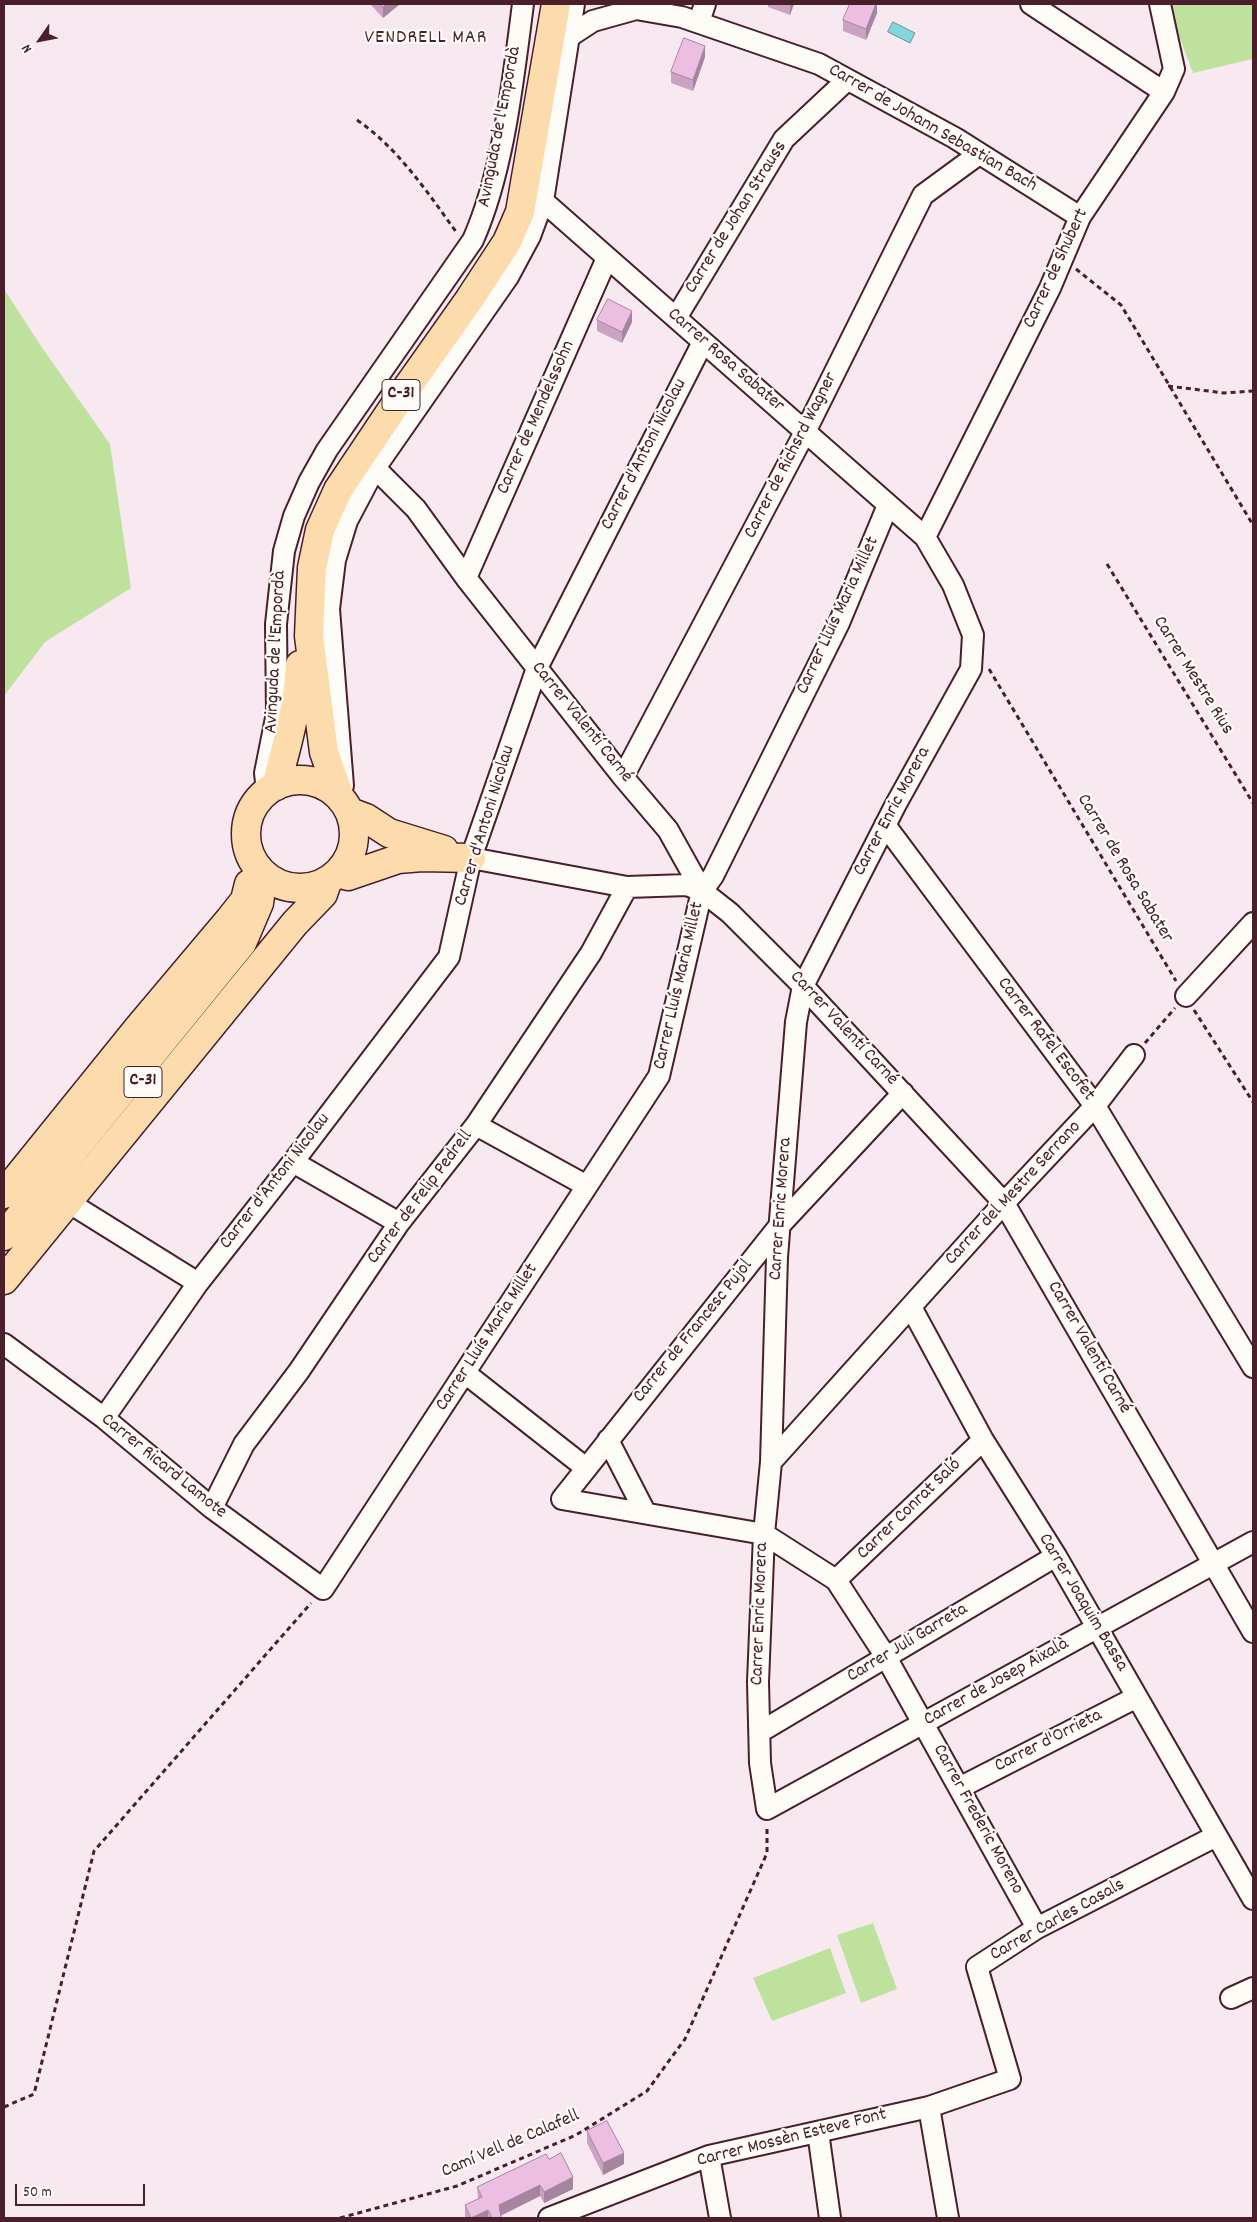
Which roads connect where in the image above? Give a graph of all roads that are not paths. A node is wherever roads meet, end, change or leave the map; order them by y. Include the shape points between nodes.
1 (523, 4) edge
2 (544, 4) edge
3 (556, 4) edge
4 (574, 4) edge
5 (1031, 4) edge
6 (1160, 4) edge
7 (630, 6) edge
8 (702, 13) edge
9 (570, 36) junction
10 (847, 80) junction
11 (1164, 92) junction
12 (979, 154) junction
13 (543, 201) junction
14 (1080, 217) junction
15 (608, 258) junction
16 (676, 318) junction
17 (703, 342) junction
18 (806, 432) junction
19 (375, 468) junction
20 (888, 505) junction
21 (925, 537) junction
22 (466, 578) junction
23 (972, 651) joint
24 (537, 668) junction
25 (623, 776) junction
26 (271, 788) junction
27 (345, 804) junction
28 (885, 825) junction
29 (471, 858) junction
30 (258, 867) junction
31 (326, 881) junction
32 (627, 886) junction
33 (702, 890) junction
34 (1253, 923) edge
35 (803, 986) junction
36 (1186, 996) road end
37 (1134, 1055) road end
38 (903, 1093) junction
39 (1095, 1106) junction
40 (476, 1125) junction
41 (294, 1162) junction
42 (587, 1186) junction
43 (4, 1194) edge
44 (68, 1202) junction
45 (1004, 1203) junction
46 (399, 1223) junction
47 (780, 1225) junction
48 (4, 1236) edge
49 (4, 1251) edge
50 (4, 1280) edge
51 (198, 1283) junction
52 (911, 1307) junction
53 (4, 1344) edge
54 (1253, 1367) edge
55 (465, 1373) junction
56 (104, 1418) junction
57 (608, 1440) junction
58 (983, 1440) junction
59 (772, 1462) junction
60 (586, 1468) junction
61 (212, 1508) junction
62 (645, 1512) junction
63 (764, 1534) junction
64 (1253, 1542) edge
65 (1056, 1556) junction
66 (1213, 1565) junction
67 (836, 1580) junction
68 (323, 1590) joint
69 (1098, 1628) junction
70 (1253, 1632) edge
71 (886, 1657) junction
72 (1138, 1697) junction
73 (924, 1724) junction
74 (760, 1732) junction
75 (961, 1788) junction
76 (767, 1809) joint
77 (1216, 1836) junction
78 (1253, 1899) edge
79 (1037, 1928) junction
80 (1253, 1988) edge
81 (1231, 1998) dead end
82 (1010, 2079) joint
83 (929, 2106) junction
84 (818, 2132) junction
85 (709, 2156) junction
86 (556, 2217) edge
87 (720, 2218) edge
88 (830, 2218) edge
89 (948, 2218) edge

1 - 26 street, Avinguda de l'Empordà via 497,170 486,211 468,248 327,450 308,482 294,516 284,551 276,624 277,713 265,773
2 - 26 main road, C-31 via 510,209 326,490 304,548 300,582 302,636 299,689 291,733
3 - 27 main road, C-31 via 520,212 507,242 338,490 320,530 312,568 309,636 324,752
4 - 9 street
5 - 11 street
6 - 11 street, Carrer de Shubert via 1174,69
7 - 8 street, Carrer de Johann Sebastian Bach via 682,17
7 - 9 street, Carrer de Johann Sebastian Bach via 594,21
8 - 10 street, Carrer de Johann Sebastian Bach via 820,64
9 - 13 street
10 - 12 street, Carrer de Johann Sebastian Bach
10 - 16 street, Carrer de Johan Strauss via 784,139
11 - 14 street, Carrer de Shubert
12 - 14 street, Carrer de Johann Sebastian Bach
12 - 18 street, Carrer de Richsrd Wagner via 923,195
13 - 15 street, Carrer Rosa Sabater
13 - 19 street via 530,236 508,277
14 - 21 street, Carrer de Shubert via 1045,297
15 - 16 street, Carrer Rosa Sabater
15 - 22 street, Carrer de Mendelssohn
16 - 17 street, Carrer Rosa Sabater
17 - 18 street, Carrer Rosa Sabater
17 - 24 street, Carrer d'Antoni Nicolau
18 - 20 street, Carrer Rosa Sabater
18 - 25 street, Carrer de Richsrd Wagner
19 - 22 street, Carrer Valentí Carné via 416,509
19 - 27 street via 347,521 334,560 329,609
20 - 21 street, Carrer Rosa Sabater
20 - 33 street, Carrer Lluís Maria Millet via 840,622 714,876
21 - 23 street, Carrer Rosa Sabater via 953,586 973,636
22 - 24 street, Carrer Valentí Carné
23 - 28 street, Carrer Enric Morera via 971,669
24 - 25 street, Carrer Valentí Carné
24 - 29 street, Carrer d'Antoni Nicolau
25 - 33 street, Carrer Valentí Carné via 668,830
26 - 27 main road via 292,780 310,781 326,787
26 - 30 main road, C-31 via 256,802 246,830 247,846
27 - 29 main road via 390,833
27 - 31 main road, C-31 via 354,833 351,854
28 - 35 street, Carrer Enric Morera
28 - 39 street, Carrer Rafel Escofet
29 - 31 main road via 398,859
29 - 32 street
29 - 41 street, Carrer d'Antoni Nicolau via 449,957
30 - 31 main road via 278,884 294,889
30 - 43 main road via 245,900 235,913
30 - 48 main road, C-31 via 259,903 242,943
31 - 44 main road via 323,894
31 - 49 main road, C-31 via 282,912
32 - 33 street via 687,885
32 - 40 street, Carrer de Felip Pedrell via 591,953
33 - 35 street, Carrer Valentí Carné via 730,913
33 - 42 street, Carrer Lluís Maria Millet via 659,1076
34 - 36 street
35 - 38 street, Carrer Valentí Carné
35 - 47 street, Carrer Enric Morera via 796,1022
37 - 39 street, Carrer del Mestre Serrano
38 - 45 street, Carrer Valentí Carné
38 - 47 street, Carrer de Francesc Pujol
39 - 45 street, Carrer del Mestre Serrano
39 - 54 street, Carrer Rafel Escofet
40 - 42 street
40 - 46 street, Carrer de Felip Pedrell
41 - 46 street
41 - 51 street, Carrer d'Antoni Nicolau
42 - 55 street, Carrer Lluís Maria Millet
44 - 50 main road
44 - 51 street
45 - 52 street, Carrer del Mestre Serrano
45 - 66 street, Carrer Valentí Carné
46 - 61 street, Carrer de Felip Pedrell via 299,1371 244,1444
47 - 57 street, Carrer de Francesc Pujol
47 - 59 street, Carrer Enric Morera
51 - 56 street, Carrer d'Antoni Nicolau
52 - 58 street, Carrer Joaquim Bassa
52 - 59 street, Carrer del Mestre Serrano
53 - 56 street, Carrer Ricard Lamote
55 - 60 street
55 - 68 street, Carrer Lluís Maria Millet
56 - 61 street, Carrer Ricard Lamote
57 - 60 street, Carrer de Francesc Pujol
57 - 62 street
58 - 65 street, Carrer Joaquim Bassa
58 - 67 street, Carrer Conrat Saló
59 - 63 street, Carrer Enric Morera
60 - 62 street, Carrer de Francesc Pujol via 562,1499
61 - 68 street, Carrer Ricard Lamote
62 - 63 street, Carrer de Francesc Pujol
63 - 67 street, Carrer Frederic Moreno
63 - 74 street, Carrer Enric Morera via 758,1682
64 - 66 street, Carrer de Josep Aixalà
65 - 69 street, Carrer Joaquim Bassa
65 - 71 street, Carrer Juli Garreta
66 - 69 street, Carrer de Josep Aixalà
66 - 70 street, Carrer Valentí Carné
67 - 71 street, Carrer Frederic Moreno
69 - 72 street, Carrer Joaquim Bassa
69 - 73 street, Carrer de Josep Aixalà
71 - 73 street, Carrer Frederic Moreno
71 - 74 street, Carrer Juli Garreta
72 - 75 street, Carrer d'Orrieta
72 - 77 street, Carrer Joaquim Bassa
73 - 75 street, Carrer Frederic Moreno
73 - 76 street, Carrer de Josep Aixalà
74 - 76 street, Carrer Enric Morera via 760,1763
75 - 79 street, Carrer Frederic Moreno
77 - 78 street, Carrer Joaquim Bassa
77 - 79 street, Carrer Carles Casals
79 - 82 street, Carrer Carles Casals via 977,1967
80 - 81 street
82 - 83 street, Carrer Mossèn Esteve Font
83 - 84 street, Carrer Mossèn Esteve Font
83 - 89 street
84 - 85 street, Carrer Mossèn Esteve Font
84 - 88 street
85 - 86 street, Carrer Mossèn Esteve Font
85 - 87 street

